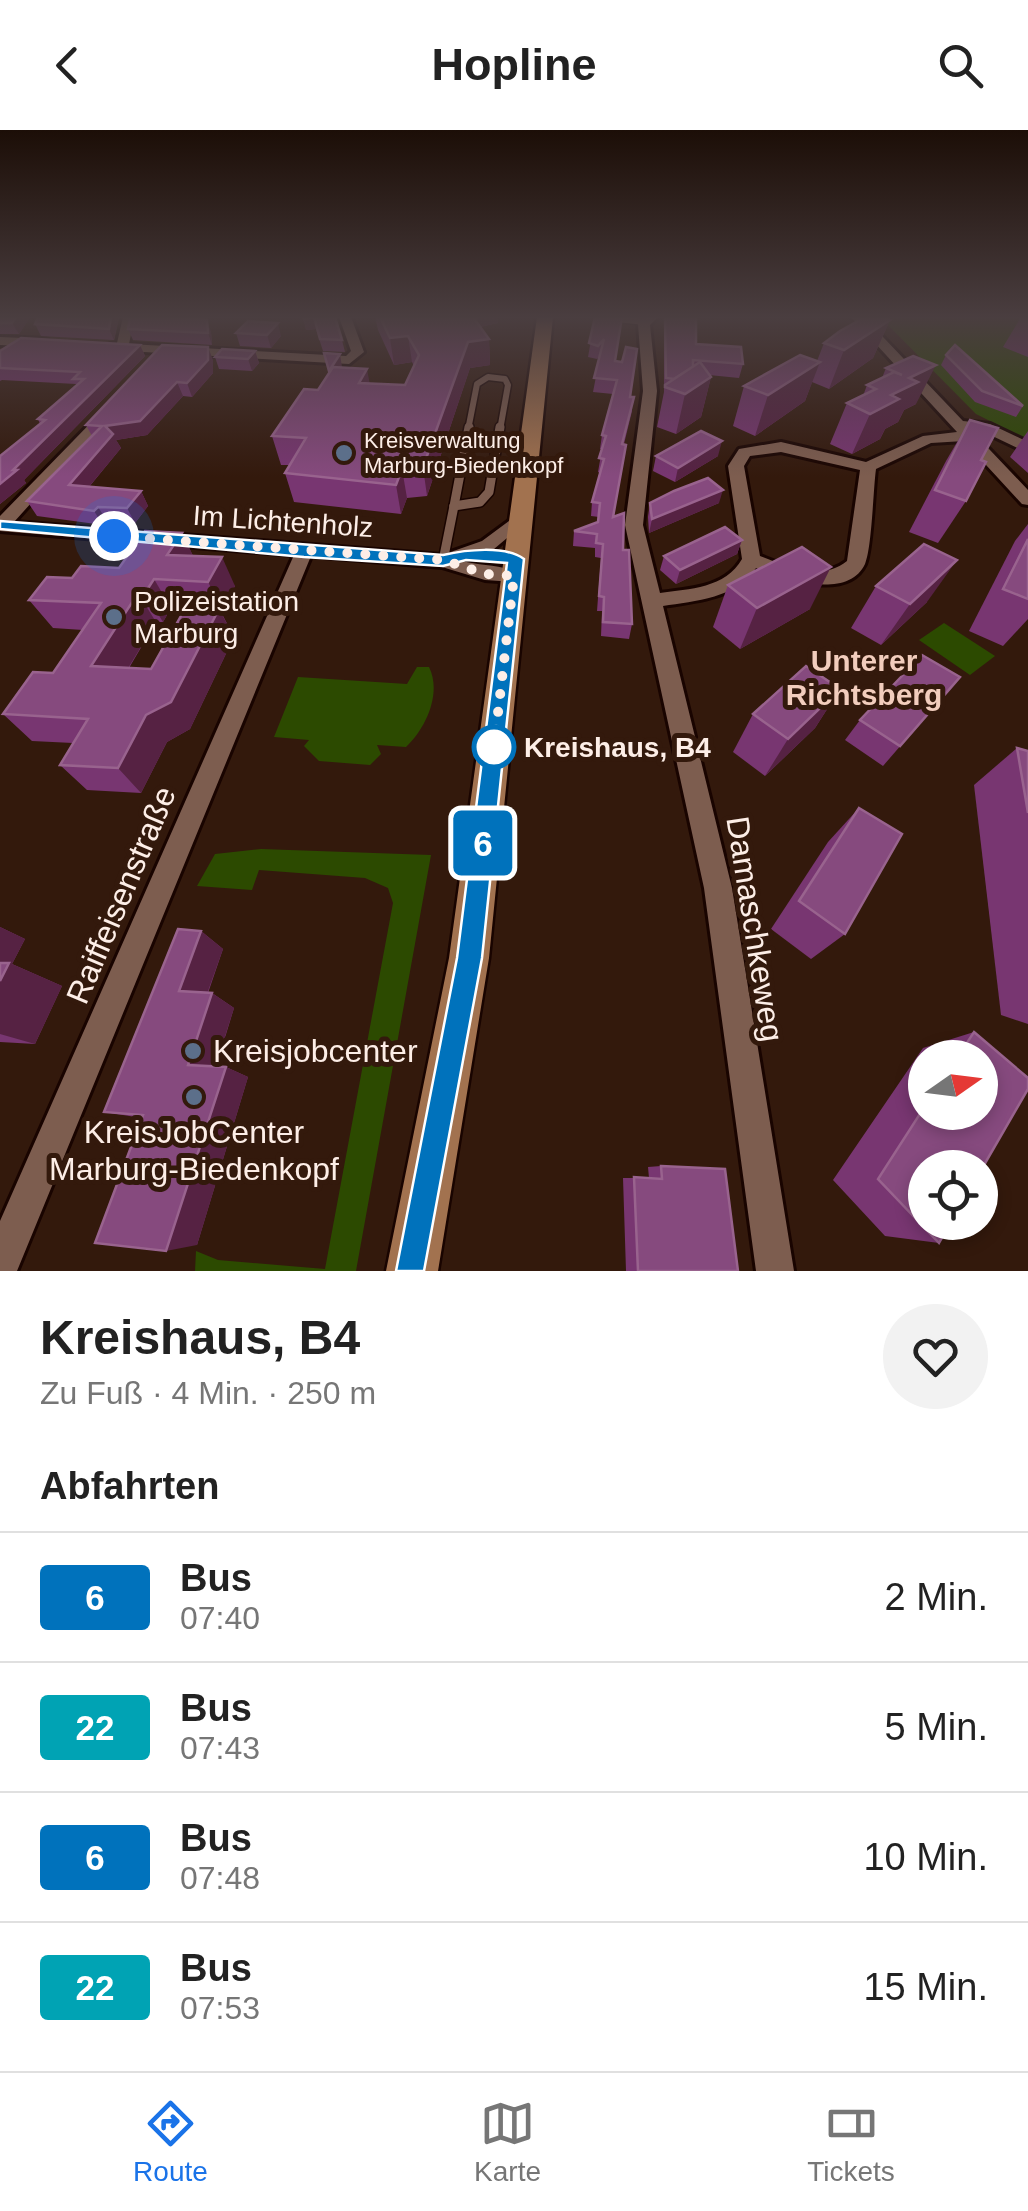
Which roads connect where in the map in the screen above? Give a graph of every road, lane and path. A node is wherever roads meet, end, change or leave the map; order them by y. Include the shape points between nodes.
1 (539, 370) edge
2 (650, 370) edge
3 (907, 370) edge
4 (122, 394) edge
5 (963, 430) junction
6 (1028, 448) edge
7 (868, 476) junction
8 (1028, 500) edge
9 (450, 506) junction
10 (521, 517) junction
11 (0, 526) edge
12 (304, 552) junction
13 (466, 555) junction
14 (443, 560) junction
15 (751, 560) junction
16 (515, 568) junction
17 (654, 600) junction
18 (0, 1265) edge
19 (412, 1271) edge
20 (774, 1271) edge

1 - 10 main road
2 - 17 street, Damaschkeweg via 634,525
3 - 5 street
4 - 11 street
5 - 6 street via 985,427
5 - 7 street via 928,438
5 - 8 street
7 - 15 street via 856,563 848,572 799,577
7 - 15 street via 781,447 744,452 736,466
9 - 9 lane via 480,502 489,492 505,379 477,384
9 - 14 lane
10 - 13 street, Im Lichtenholz via 500,538
10 - 16 main road
11 - 12 street, Im Lichtenholz
12 - 14 street, Im Lichtenholz
12 - 18 street, Raiffeisenstraße
13 - 14 street, Im Lichtenholz
13 - 16 street, Im Lichtenholz
14 - 16 street, Im Lichtenholz via 485,574
15 - 17 street via 723,586
16 - 19 main road via 470,958
17 - 20 street, Damaschkeweg via 718,888

